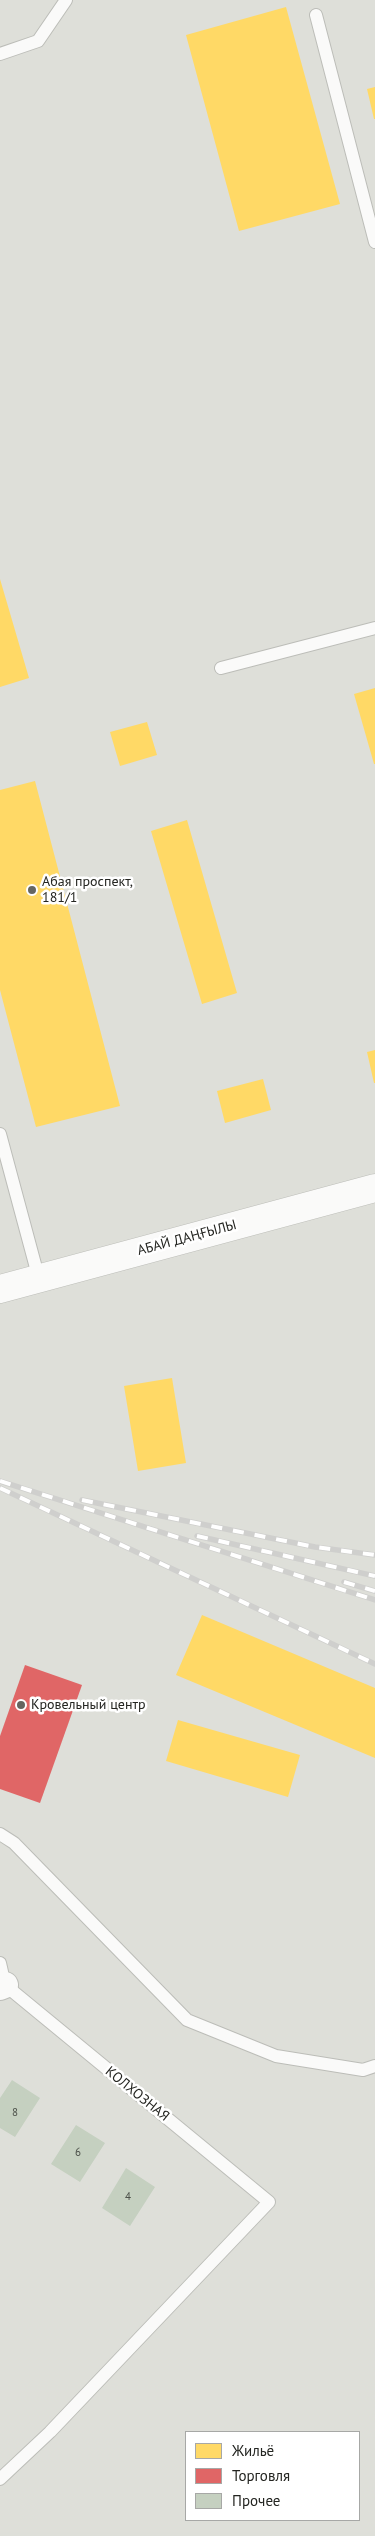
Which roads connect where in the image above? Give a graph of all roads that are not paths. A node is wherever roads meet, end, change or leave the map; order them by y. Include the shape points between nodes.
1 (66, 0) edge
2 (316, 15) dead end
3 (0, 54) edge
4 (375, 242) edge
5 (375, 628) edge
6 (221, 668) dead end
7 (0, 1134) edge
8 (375, 1188) edge
9 (39, 1279) junction
10 (0, 1289) edge
11 (0, 1834) edge
12 (2, 1978) edge
13 (375, 2066) edge
14 (0, 2479) edge

1 - 3 lane via 38,41
2 - 4 lane
5 - 6 lane
7 - 9 lane
8 - 9 main road, АБАЙ ДАҢҒЫЛЫ
9 - 10 main road, АБАЙ ДАҢҒЫЛЫ
11 - 13 lane via 14,1842 187,2020 276,2056 363,2070
12 - 14 lane, КОЛХОЗНАЯ via 269,2202 50,2432

